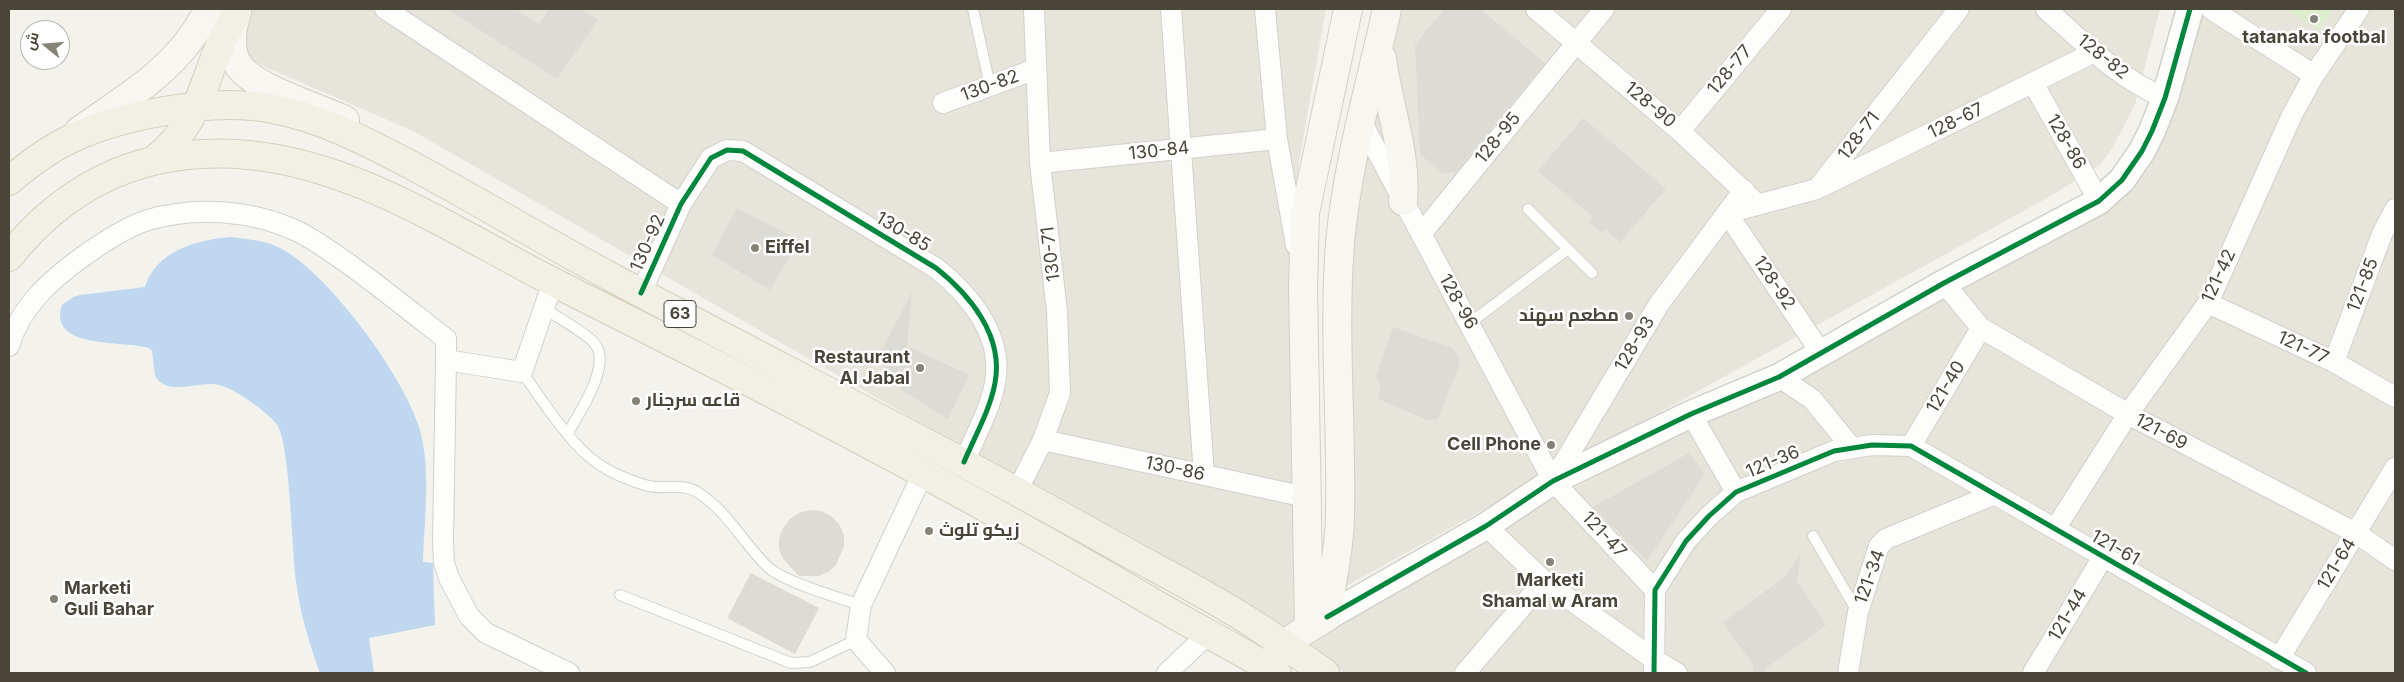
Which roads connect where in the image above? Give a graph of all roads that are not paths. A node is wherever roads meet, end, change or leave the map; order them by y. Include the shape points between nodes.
1 (210, 9) edge
2 (973, 9) edge
3 (1034, 9) edge
4 (1171, 9) edge
5 (1265, 9) edge
6 (1348, 9) edge
7 (1387, 9) edge
8 (1536, 9) edge
9 (1604, 9) edge
10 (1781, 9) edge
11 (1959, 9) edge
12 (2047, 9) edge
13 (2190, 9) edge
14 (2211, 9) edge
15 (2359, 9) edge
16 (388, 10) edge
17 (238, 12) edge
18 (1381, 38) junction
19 (1576, 42) junction
20 (2095, 52) junction
21 (1036, 68) junction
22 (2314, 75) junction
23 (2033, 83) junction
24 (990, 86) junction
25 (2165, 98) junction
26 (943, 103) dead end
27 (198, 106) junction
28 (1328, 112) junction
29 (1362, 123) junction
30 (1680, 131) junction
31 (1277, 138) junction
32 (60, 144) junction
33 (1182, 148) junction
34 (154, 160) junction
35 (1040, 163) junction
36 (9, 181) edge
37 (450, 185) junction
38 (1817, 189) junction
39 (1744, 190) junction
40 (2100, 200) junction
41 (1403, 201) junction
42 (681, 204) junction
43 (1759, 206) junction
44 (1528, 209) dead end
45 (2395, 209) edge
46 (1727, 213) junction
47 (1421, 234) junction
48 (2389, 237) edge
49 (1568, 249) junction
50 (9, 257) edge
51 (1592, 274) dead end
52 (553, 282) junction
53 (1944, 283) junction
54 (1303, 287) junction
55 (641, 294) junction
56 (2208, 303) junction
57 (544, 308) junction
58 (1470, 323) junction
59 (1981, 328) junction
60 (9, 346) edge
61 (1821, 352) junction
62 (446, 360) junction
63 (2334, 362) junction
64 (522, 372) junction
65 (1779, 377) junction
66 (1338, 396) junction
67 (1305, 397) junction
68 (2395, 397) edge
69 (1692, 414) junction
70 (2128, 414) junction
71 (568, 433) junction
72 (1043, 440) junction
73 (1910, 446) junction
74 (1852, 448) junction
75 (964, 462) junction
76 (2395, 468) edge
77 (923, 474) junction
78 (1204, 475) junction
79 (1553, 481) junction
80 (1018, 491) junction
81 (1736, 492) junction
82 (1995, 494) junction
83 (1306, 497) junction
84 (1486, 526) junction
85 (2055, 529) junction
86 (2356, 534) junction
87 (1813, 536) dead end
88 (2103, 556) junction
89 (2395, 560) edge
90 (1544, 581) junction
91 (1655, 590) junction
92 (620, 595) dead end
93 (861, 605) junction
94 (1858, 612) junction
95 (1318, 622) junction
96 (1207, 635) junction
97 (856, 640) junction
98 (1284, 644) junction
99 (2279, 659) junction
100 (1655, 667) edge
101 (1272, 670) edge
102 (569, 673) edge
103 (885, 673) edge
104 (1167, 673) edge
105 (1325, 673) edge
106 (1465, 673) edge
107 (1677, 673) edge
108 (1848, 673) edge
109 (2033, 673) edge
110 (2306, 673) edge

1 - 32 main road via 190,38 149,81
2 - 24 lane
3 - 21 street, 130-71
4 - 33 street
5 - 31 street
6 - 28 main road
7 - 18 main road
8 - 19 street, 128-90
9 - 19 street, 128-95
10 - 30 street, 128-77
11 - 38 street, 128-71
12 - 20 street, 128-82
13 - 25 street
14 - 22 street
15 - 22 street, 121-42
16 - 42 street, 130-92
17 - 27 main road via 221,43
17 - 37 main road via 232,33 233,51 238,65 247,75 382,138
18 - 29 main road
18 - 41 main road via 1384,75 1403,156
19 - 30 street, 128-90
19 - 47 street, 128-95
20 - 23 street, 128-67
20 - 25 street, 128-82 via 2133,82
21 - 24 street, 130-82
21 - 35 street, 130-71
22 - 56 street, 121-42 via 2271,158
23 - 38 street, 128-67
23 - 40 street, 128-86
24 - 26 street, 130-82
25 - 40 street via 2152,131 2132,166
27 - 32 main road, 63 via 144,116
27 - 34 main road via 181,135
27 - 37 main road, 63 via 264,107 320,122
28 - 29 main road
28 - 54 main road via 1305,213
29 - 41 street, 128-96
29 - 66 main road via 1347,188 1340,242
30 - 39 street, 128-90
31 - 33 street, 130-84
31 - 54 street
32 - 36 main road, 63
33 - 35 street, 130-84
33 - 78 street
34 - 50 main road, 63 via 86,186 34,227
34 - 52 main road, 63 via 221,153 302,163 402,203
35 - 72 street, 130-71 via 1057,311 1060,393
37 - 55 main road, 63
38 - 43 street
39 - 43 street, 128-90
39 - 46 street, 128-93
40 - 53 street
41 - 47 street, 128-96
42 - 55 street, 130-92
42 - 75 street, 130-85 via 711,158 727,150 744,151 936,268 958,285 975,306 987,329 996,358 995,382 986,412
43 - 46 street
44 - 49 lane
45 - 48 street, 121-85
46 - 61 street, 128-92
46 - 79 street, 128-93 via 1659,304
47 - 58 street, 128-96
48 - 63 street, 121-85
49 - 51 lane
49 - 58 lane
52 - 57 street
52 - 77 main road, 63 via 715,363
53 - 59 street, 121-69
53 - 61 street
54 - 67 main road
55 - 75 main road, 63
56 - 63 street, 121-77
56 - 70 street, 121-42
57 - 64 street
57 - 71 lane via 595,343 600,353 596,380
58 - 79 street, 128-96
59 - 70 street, 121-69
59 - 73 street, 121-40
60 - 62 street via 12,335 33,301 61,273 99,246 147,221 183,214 220,212 260,217 302,233 383,289 446,339
61 - 65 street
62 - 64 street
62 - 102 street via 443,543 449,578 469,616 486,633
63 - 68 street, 121-77
64 - 71 lane
65 - 69 street
65 - 74 street via 1812,399
66 - 67 main road
66 - 95 main road via 1339,540
67 - 83 main road
69 - 79 street
69 - 81 street
70 - 85 street, 121-42
70 - 86 street, 121-69
71 - 93 lane via 587,455 632,481 648,486 682,486 695,490 720,508 771,570 800,584
72 - 78 street, 130-86
72 - 80 street, 130-71
73 - 74 street, 121-36
73 - 82 street, 121-61
74 - 81 street, 121-36 via 1834,451
75 - 80 main road, 63
76 - 86 street, 121-64
77 - 93 street
77 - 96 main road, 63 via 1094,568
78 - 83 street, 130-86
79 - 84 street
79 - 91 street, 121-47
80 - 98 main road, 63 via 1205,595
81 - 91 street, 121-36 via 1686,541
82 - 85 street, 121-61
82 - 94 street, 121-34 via 1886,539 1874,557
83 - 95 main road
84 - 90 street
84 - 95 street
85 - 88 street, 121-61
86 - 89 street, 121-69
86 - 99 street, 121-64
87 - 94 lane
88 - 99 street, 121-61
88 - 109 street, 121-44
90 - 100 street
90 - 106 street
91 - 100 street
92 - 97 lane via 790,663 810,662
93 - 97 street
94 - 108 street, 121-34
95 - 98 main road
96 - 101 main road, 63
96 - 104 street
97 - 103 street
98 - 101 main road
98 - 105 main road, 63
99 - 110 street, 121-61
100 - 107 street

